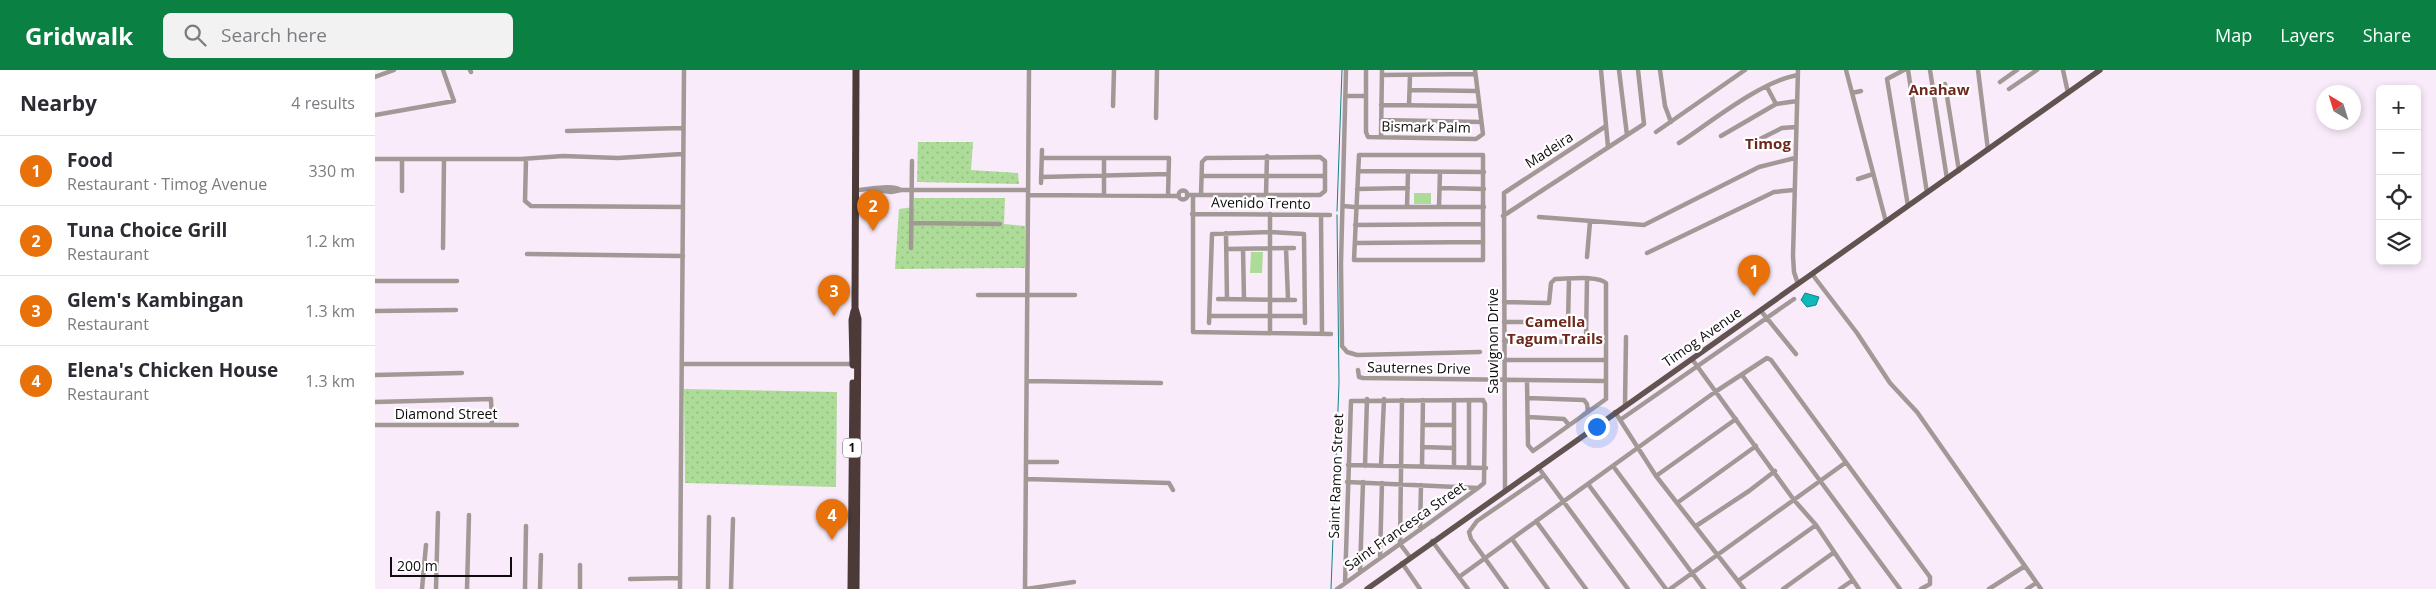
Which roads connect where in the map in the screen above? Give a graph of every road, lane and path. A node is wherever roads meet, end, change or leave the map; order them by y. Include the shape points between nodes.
1 (394, 70) edge
2 (443, 70) edge
3 (684, 70) edge
4 (856, 70) edge
5 (1029, 70) edge
6 (1115, 70) edge
7 (1157, 70) edge
8 (1347, 70) edge
9 (1366, 70) edge
10 (1601, 70) edge
11 (1619, 70) edge
12 (1637, 70) edge
13 (1660, 70) edge
14 (1745, 70) edge
15 (1846, 70) edge
16 (1904, 70) edge
17 (1908, 70) edge
18 (1930, 70) edge
19 (1978, 70) edge
20 (2017, 70) edge
21 (2037, 70) edge
22 (2063, 70) edge
23 (2100, 70) edge
24 (1382, 72) edge
25 (1475, 72) edge
26 (1798, 72) edge
27 (1410, 75) junction
28 (375, 77) edge
29 (2000, 82) dead end
30 (1945, 84) dead end
31 (1767, 87) junction
32 (2009, 89) dead end
33 (1410, 90) junction
34 (1477, 91) junction
35 (1861, 92) dead end
36 (1852, 93) junction
37 (2068, 93) junction
38 (1345, 96) junction
39 (1365, 96) junction
40 (1797, 101) junction
41 (1381, 104) junction
42 (1775, 104) junction
43 (1409, 105) junction
44 (1113, 106) dead end
45 (1479, 106) junction
46 (375, 115) edge
47 (1156, 118) dead end
48 (1381, 120) junction
49 (1481, 122) junction
50 (1671, 122) junction
51 (1606, 126) junction
52 (1796, 127) junction
53 (683, 128) junction
54 (567, 131) dead end
55 (1656, 132) dead end
56 (1627, 135) junction
57 (1721, 136) dead end
58 (1381, 137) junction
59 (1760, 139) dead end
60 (1679, 143) dead end
61 (1609, 147) junction
62 (1042, 150) dead end
63 (1988, 150) junction
64 (682, 154) junction
65 (1267, 156) junction
66 (1042, 158) junction
67 (1104, 158) junction
68 (1795, 158) junction
69 (375, 159) edge
70 (402, 159) junction
71 (444, 159) junction
72 (526, 159) junction
73 (912, 161) dead end
74 (1358, 171) junction
75 (1959, 171) junction
76 (1408, 172) junction
77 (1440, 172) junction
78 (1484, 172) junction
79 (1168, 174) junction
80 (1873, 174) junction
81 (1104, 176) junction
82 (1201, 176) junction
83 (1267, 176) junction
84 (1325, 176) junction
85 (1041, 177) junction
86 (1858, 179) dead end
87 (1947, 179) junction
88 (1041, 183) dead end
89 (1408, 188) junction
90 (1440, 188) junction
91 (1357, 189) junction
92 (1484, 189) junction
93 (402, 190) dead end
94 (856, 190) junction
95 (911, 190) junction
96 (1794, 190) junction
97 (1028, 193) junction
98 (1504, 193) joint
99 (1927, 193) junction
100 (1266, 194) junction
101 (1104, 195) junction
102 (1190, 195) junction
103 (1201, 195) junction
104 (1168, 196) junction
105 (1439, 206) junction
106 (1908, 206) junction
107 (683, 207) junction
108 (1355, 207) junction
109 (1407, 207) junction
110 (1484, 207) junction
111 (1343, 208) junction
112 (1192, 214) junction
113 (1270, 214) junction
114 (1321, 215) junction
115 (1330, 215) dead end
116 (1503, 216) junction
117 (1539, 218) dead end
118 (1590, 222) junction
119 (1886, 222) junction
120 (911, 223) junction
121 (1000, 224) dead end
122 (1483, 224) junction
123 (1355, 225) junction
124 (1270, 232) junction
125 (1226, 233) junction
126 (1483, 242) junction
127 (1355, 244) junction
128 (443, 248) dead end
129 (911, 248) dead end
130 (1286, 248) junction
131 (1294, 248) dead end
132 (1226, 249) junction
133 (1243, 249) junction
134 (1269, 249) junction
135 (1647, 253) dead end
136 (527, 254) dead end
137 (683, 256) junction
138 (1587, 257) dead end
139 (1812, 274) junction
140 (1569, 278) junction
141 (1587, 278) junction
142 (375, 281) edge
143 (457, 281) dead end
144 (1798, 284) junction
145 (978, 295) dead end
146 (1027, 295) junction
147 (1075, 295) dead end
148 (1218, 299) dead end
149 (1227, 299) junction
150 (1244, 299) junction
151 (1270, 299) junction
152 (1288, 299) junction
153 (1295, 300) dead end
154 (1794, 300) dead end
155 (1504, 302) junction
156 (855, 308) junction
157 (457, 310) dead end
158 (375, 311) edge
159 (1761, 311) junction
160 (1209, 316) junction
161 (1270, 316) junction
162 (1305, 316) junction
163 (1767, 318) junction
164 (1504, 322) junction
165 (1305, 323) dead end
166 (1209, 324) dead end
167 (1270, 333) junction
168 (1322, 334) junction
169 (1331, 334) dead end
170 (1625, 337) dead end
171 (1504, 341) junction
172 (1480, 352) dead end
173 (1796, 354) dead end
174 (1692, 359) junction
175 (1504, 360) junction
176 (1607, 360) junction
177 (681, 364) junction
178 (853, 364) junction
179 (1698, 367) junction
180 (1359, 370) dead end
181 (462, 373) dead end
182 (375, 375) edge
183 (1742, 375) junction
184 (1504, 380) junction
185 (855, 381) junction
186 (1027, 381) junction
187 (1527, 381) junction
188 (1607, 381) junction
189 (1161, 384) dead end
190 (1715, 392) junction
191 (1528, 398) junction
192 (1367, 399) junction
193 (1383, 400) junction
194 (1402, 400) junction
195 (1423, 400) junction
196 (1454, 400) junction
197 (1469, 400) junction
198 (375, 402) edge
199 (1625, 405) junction
200 (1588, 412) junction
201 (1615, 412) junction
202 (1529, 417) junction
203 (1736, 419) junction
204 (1620, 420) junction
205 (375, 425) edge
206 (492, 425) junction
207 (517, 425) dead end
208 (1423, 425) junction
209 (1454, 425) junction
210 (1569, 425) junction
211 (1756, 446) junction
212 (1423, 447) junction
213 (1454, 448) junction
214 (1638, 449) junction
215 (1026, 462) junction
216 (1057, 462) dead end
217 (1845, 463) junction
218 (1348, 465) junction
219 (1365, 466) junction
220 (1381, 466) junction
221 (1401, 466) junction
222 (1422, 466) junction
223 (1538, 466) junction
224 (1613, 466) junction
225 (1455, 467) junction
226 (1469, 468) junction
227 (1486, 468) junction
228 (1775, 471) junction
229 (1543, 475) junction
230 (1656, 476) junction
231 (1026, 479) junction
232 (1821, 481) junction
233 (1347, 482) junction
234 (1363, 482) junction
235 (1382, 483) junction
236 (1401, 484) junction
237 (1588, 484) junction
238 (1421, 485) junction
239 (1479, 488) junction
240 (1173, 490) dead end
241 (1505, 490) junction
242 (1794, 500) junction
243 (1563, 501) junction
244 (1677, 503) junction
245 (438, 513) dead end
246 (469, 515) dead end
247 (709, 517) dead end
248 (733, 519) dead end
249 (1536, 521) junction
250 (1815, 525) junction
251 (526, 526) dead end
252 (1696, 526) junction
253 (1420, 530) junction
254 (1512, 539) junction
255 (1432, 541) junction
256 (1400, 544) junction
257 (426, 545) dead end
258 (1833, 552) junction
259 (1718, 554) junction
260 (541, 555) dead end
261 (1410, 557) junction
262 (1380, 558) junction
263 (1485, 558) junction
264 (853, 560) junction
265 (1402, 563) junction
266 (580, 565) dead end
267 (2025, 566) junction
268 (1360, 572) junction
269 (1692, 573) junction
270 (1459, 577) junction
271 (680, 578) junction
272 (630, 579) dead end
273 (1853, 580) junction
274 (1738, 581) junction
275 (1074, 582) dead end
276 (1345, 583) junction
277 (2036, 583) junction
278 (422, 589) edge
279 (436, 589) edge
280 (467, 589) edge
281 (525, 589) edge
282 (540, 589) edge
283 (580, 589) edge
284 (680, 589) edge
285 (707, 589) edge
286 (731, 589) edge
287 (851, 589) edge
288 (856, 589) edge
289 (1026, 589) edge
290 (1337, 589) edge
291 (1367, 589) edge
292 (1420, 589) edge
293 (1468, 589) edge
294 (1507, 589) edge
295 (1548, 589) edge
296 (1586, 589) edge
297 (1628, 589) edge
298 (1666, 589) edge
299 (1670, 589) edge
300 (1704, 589) edge
301 (1744, 589) edge
302 (1783, 589) edge
303 (1841, 589) edge
304 (1859, 589) edge
305 (1900, 589) edge
306 (1921, 589) edge
307 (1989, 589) edge
308 (2027, 589) edge
309 (2041, 589) edge

1 - 28 street
2 - 46 street via 454,101
3 - 53 street
4 - 94 highway, 1
5 - 97 street
6 - 44 street
7 - 47 street
8 - 38 street
9 - 39 street, Bismark Palm
10 - 51 street
11 - 56 street
12 - 56 street via 1644,124
13 - 50 street via 1665,106
14 - 50 street
15 - 36 street
16 - 106 street via 1887,79
17 - 99 street
18 - 87 street
19 - 63 street
20 - 29 street
21 - 32 street
22 - 37 street
23 - 37 main road, Timog Avenue
24 - 27 street
24 - 41 street
25 - 27 street
25 - 34 street, Bismark Palm
26 - 31 street
26 - 40 street
27 - 33 street
30 - 75 street
31 - 42 street
31 - 60 street
33 - 34 street
33 - 43 street
34 - 45 street, Bismark Palm
35 - 36 street
36 - 80 street
37 - 63 main road, Timog Avenue
38 - 39 street
38 - 111 street
39 - 58 street, Bismark Palm via 1366,134 1370,138
40 - 42 street
40 - 52 street
41 - 43 street
41 - 48 street
42 - 57 street
43 - 45 street
45 - 49 street, Bismark Palm
48 - 49 street
48 - 58 street
49 - 58 street, Bismark Palm via 1483,136 1477,140
50 - 55 street
51 - 61 street
51 - 98 street, Madeira
52 - 59 street via 1782,128
52 - 68 street
53 - 54 street
53 - 64 street
56 - 61 street
61 - 116 street
62 - 66 street
63 - 75 main road, Timog Avenue
64 - 72 street
64 - 107 street
65 - 82 street via 1205,158
65 - 83 street
65 - 84 street via 1323,158
66 - 67 street
66 - 85 street
67 - 79 street via 1169,158
67 - 81 street
68 - 96 street
68 - 118 street via 1759,167 1649,224
69 - 70 street
70 - 71 street
70 - 93 street
71 - 72 street
71 - 128 street
72 - 107 street via 525,201 531,206
73 - 95 street
74 - 76 street
74 - 78 street via 1359,155 1483,155
74 - 91 street
75 - 87 main road, Timog Avenue
76 - 77 street
76 - 89 street
77 - 78 street
77 - 90 street
78 - 92 street
79 - 81 street
79 - 104 street
80 - 86 street
80 - 119 street
81 - 85 street
81 - 101 street
82 - 83 street
82 - 103 street
83 - 84 street
83 - 100 street
84 - 100 street via 1325,191 1321,195
85 - 88 street
87 - 99 main road, Timog Avenue
89 - 91 street
89 - 109 street
90 - 92 street
90 - 105 street
91 - 108 street
92 - 110 street
94 - 95 street
94 - 156 highway, 1
95 - 97 street
95 - 120 street
96 - 135 street via 1774,192
96 - 144 street via 1793,265
97 - 101 street
97 - 146 street
98 - 116 street, Sauvignon Drive
99 - 106 main road, Timog Avenue
100 - 103 street
101 - 104 street
102 - 103 street
102 - 104 street via 1183,191 1179,196
102 - 112 street
105 - 109 street
105 - 110 street
106 - 119 main road, Timog Avenue
107 - 137 street
108 - 109 street
108 - 111 street
108 - 123 street
110 - 122 street
111 - 172 street via 1341,338 1344,350 1357,354
112 - 113 street, Avenido Trento
112 - 167 street via 1193,332
113 - 114 street, Avenido Trento
113 - 124 street
114 - 115 street, Avenido Trento
114 - 168 street
116 - 155 street, Sauvignon Drive
117 - 118 street
118 - 138 street
119 - 139 main road, Timog Avenue
120 - 121 street
120 - 129 street
122 - 123 street
122 - 126 street
123 - 127 street
124 - 125 street
124 - 134 street
124 - 162 street via 1304,234
125 - 132 street
125 - 160 street via 1214,232 1211,235
126 - 127 street
126 - 127 street via 1483,260 1354,260
130 - 131 street
130 - 134 street
130 - 152 street
132 - 133 street
132 - 149 street
133 - 134 street
133 - 150 street
134 - 151 street
136 - 137 street
137 - 177 street
139 - 144 main road, Timog Avenue
139 - 267 street via 1890,383 1917,412
140 - 141 street
140 - 155 street via 1552,280 1549,303
140 - 164 street via 1568,322
141 - 171 street via 1586,340
141 - 176 street via 1605,281
142 - 143 street
144 - 159 main road, Timog Avenue
145 - 146 street
146 - 147 street
146 - 186 street
148 - 149 street
149 - 150 street
150 - 151 street
151 - 152 street
151 - 161 street
152 - 153 street
154 - 163 street
155 - 164 street, Sauvignon Drive
156 - 178 highway, 1 via 852,320
156 - 185 highway, 1
157 - 158 street
159 - 163 street
159 - 174 main road, Timog Avenue
160 - 161 street
160 - 166 street
161 - 162 street
161 - 167 street
162 - 165 street
163 - 173 street
163 - 179 street
164 - 171 street, Sauvignon Drive
167 - 168 street
168 - 169 street
170 - 199 street
171 - 175 street, Sauvignon Drive
174 - 179 street
174 - 199 main road, Timog Avenue
175 - 176 street
175 - 184 street, Sauvignon Drive
176 - 188 street
177 - 178 street
177 - 271 street
178 - 185 highway, 1
179 - 190 street
179 - 204 street
180 - 184 street, Sauternes Drive via 1359,377 1363,378
181 - 182 street
183 - 190 street
183 - 217 street via 1765,358 1770,359
183 - 232 street
184 - 187 street, Sauternes Drive
184 - 241 street, Sauvignon Drive
185 - 264 highway, 1
186 - 189 street
186 - 215 street
187 - 188 street, Sauternes Drive
187 - 191 street
188 - 200 street via 1606,399
190 - 203 street
190 - 214 street
191 - 200 street via 1584,400
191 - 202 street
192 - 193 street
192 - 218 street, Saint Ramon Street via 1351,401
192 - 219 street
193 - 194 street
193 - 220 street
194 - 195 street
194 - 221 street
195 - 196 street
195 - 208 street
196 - 197 street
196 - 209 street
197 - 226 street
197 - 227 street via 1485,403
198 - 206 street via 491,399
199 - 201 main road, Timog Avenue
200 - 210 street
201 - 204 street
201 - 223 main road, Timog Avenue
202 - 210 street via 1564,419
202 - 210 street via 1530,450 1535,450
203 - 211 street
203 - 230 street
204 - 214 street
205 - 206 street, Diamond Street
206 - 207 street, Diamond Street
208 - 209 street
208 - 212 street
209 - 213 street
211 - 228 street
211 - 244 street
212 - 213 street
212 - 222 street
213 - 225 street
214 - 224 street
214 - 230 street
215 - 216 street
215 - 231 street
217 - 232 street
217 - 306 street via 1930,577 1930,584
218 - 219 street
218 - 233 street, Saint Ramon Street
219 - 220 street
220 - 221 street
221 - 222 street
221 - 236 street
222 - 225 street
223 - 229 street
223 - 241 main road, Timog Avenue
224 - 237 street
224 - 269 street
225 - 226 street
226 - 227 street
227 - 239 street, Saint Francesca Street via 1485,480
228 - 242 street
228 - 252 street
229 - 243 street
229 - 263 street via 1470,528 1469,536
230 - 244 street
231 - 240 street via 1169,483
231 - 289 street
232 - 242 street
232 - 305 street
233 - 234 street
233 - 276 street, Saint Ramon Street
234 - 235 street
234 - 268 street
235 - 236 street
235 - 262 street
236 - 238 street
236 - 256 street
237 - 243 street
237 - 298 street
238 - 239 street
238 - 253 street
239 - 253 street, Saint Francesca Street
241 - 255 main road, Timog Avenue
242 - 250 street
242 - 259 street
243 - 249 street
243 - 297 street
244 - 252 street
245 - 279 street
246 - 280 street
247 - 285 street
248 - 286 street
249 - 254 street
249 - 296 street
250 - 258 street
250 - 274 street
251 - 281 street
252 - 259 street
253 - 256 street, Saint Francesca Street
254 - 263 street
254 - 295 street
255 - 261 main road, Timog Avenue
255 - 270 street
256 - 261 street
256 - 262 street, Saint Francesca Street
257 - 278 street
258 - 273 street
258 - 302 street
259 - 269 street
259 - 274 street
260 - 282 street
261 - 265 main road, Timog Avenue
262 - 268 street, Saint Francesca Street
263 - 270 street
263 - 294 street
264 - 287 highway, 1
264 - 288 highway, 1
265 - 291 main road, Timog Avenue
265 - 292 street
266 - 283 street
267 - 277 street
267 - 307 street
268 - 276 street, Saint Francesca Street
269 - 299 street
269 - 300 street
270 - 293 street
271 - 272 street
271 - 284 street
273 - 303 street
273 - 304 street
274 - 301 street
275 - 289 street
276 - 290 street, Saint Francesca Street
277 - 308 street
277 - 309 street

